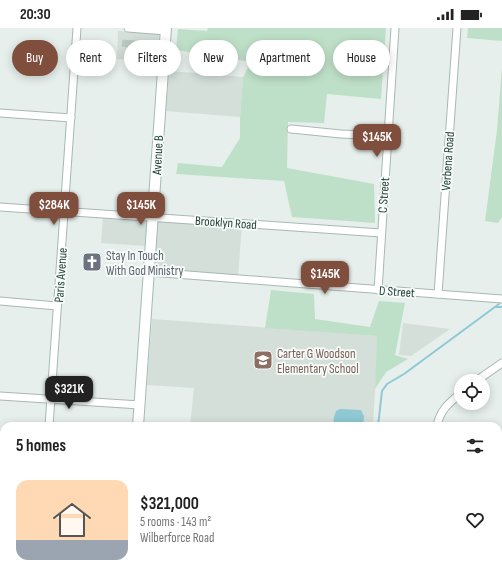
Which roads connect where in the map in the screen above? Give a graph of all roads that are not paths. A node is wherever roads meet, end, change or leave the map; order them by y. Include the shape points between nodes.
1 (77, 28) edge
2 (128, 28) edge
3 (395, 28) edge
4 (457, 28) edge
5 (166, 29) edge
6 (0, 113) edge
7 (71, 118) junction
8 (291, 129) dead end
9 (388, 136) junction
10 (0, 207) edge
11 (64, 212) junction
12 (153, 217) junction
13 (381, 233) junction
14 (149, 272) junction
15 (378, 290) junction
16 (438, 294) junction
17 (502, 299) edge
18 (0, 301) edge
19 (57, 306) junction
20 (502, 363) edge
21 (486, 374) edge
22 (0, 396) edge
23 (51, 399) junction
24 (454, 399) edge
25 (140, 405) junction
26 (49, 422) edge
27 (138, 422) edge
28 (438, 422) edge

1 - 7 street, Paris Avenue
2 - 5 street
3 - 9 street, C Street
4 - 16 street, Verbena Road
5 - 12 main road, Avenue B
6 - 7 street
7 - 11 street, Paris Avenue
8 - 9 street
9 - 13 street, C Street
10 - 11 street, Brooklyn Road
11 - 12 street, Brooklyn Road
11 - 19 street, Paris Avenue
12 - 13 street, Brooklyn Road
12 - 14 main road, Avenue B
13 - 15 street, C Street
14 - 15 street, D Street
14 - 25 main road, Avenue B
15 - 16 street, D Street
16 - 17 street, D Street
18 - 19 street
19 - 23 street, Paris Avenue
20 - 21 street
22 - 23 street
23 - 25 street
23 - 26 street, Paris Avenue
24 - 28 street via 442,410
25 - 27 main road, Avenue B

